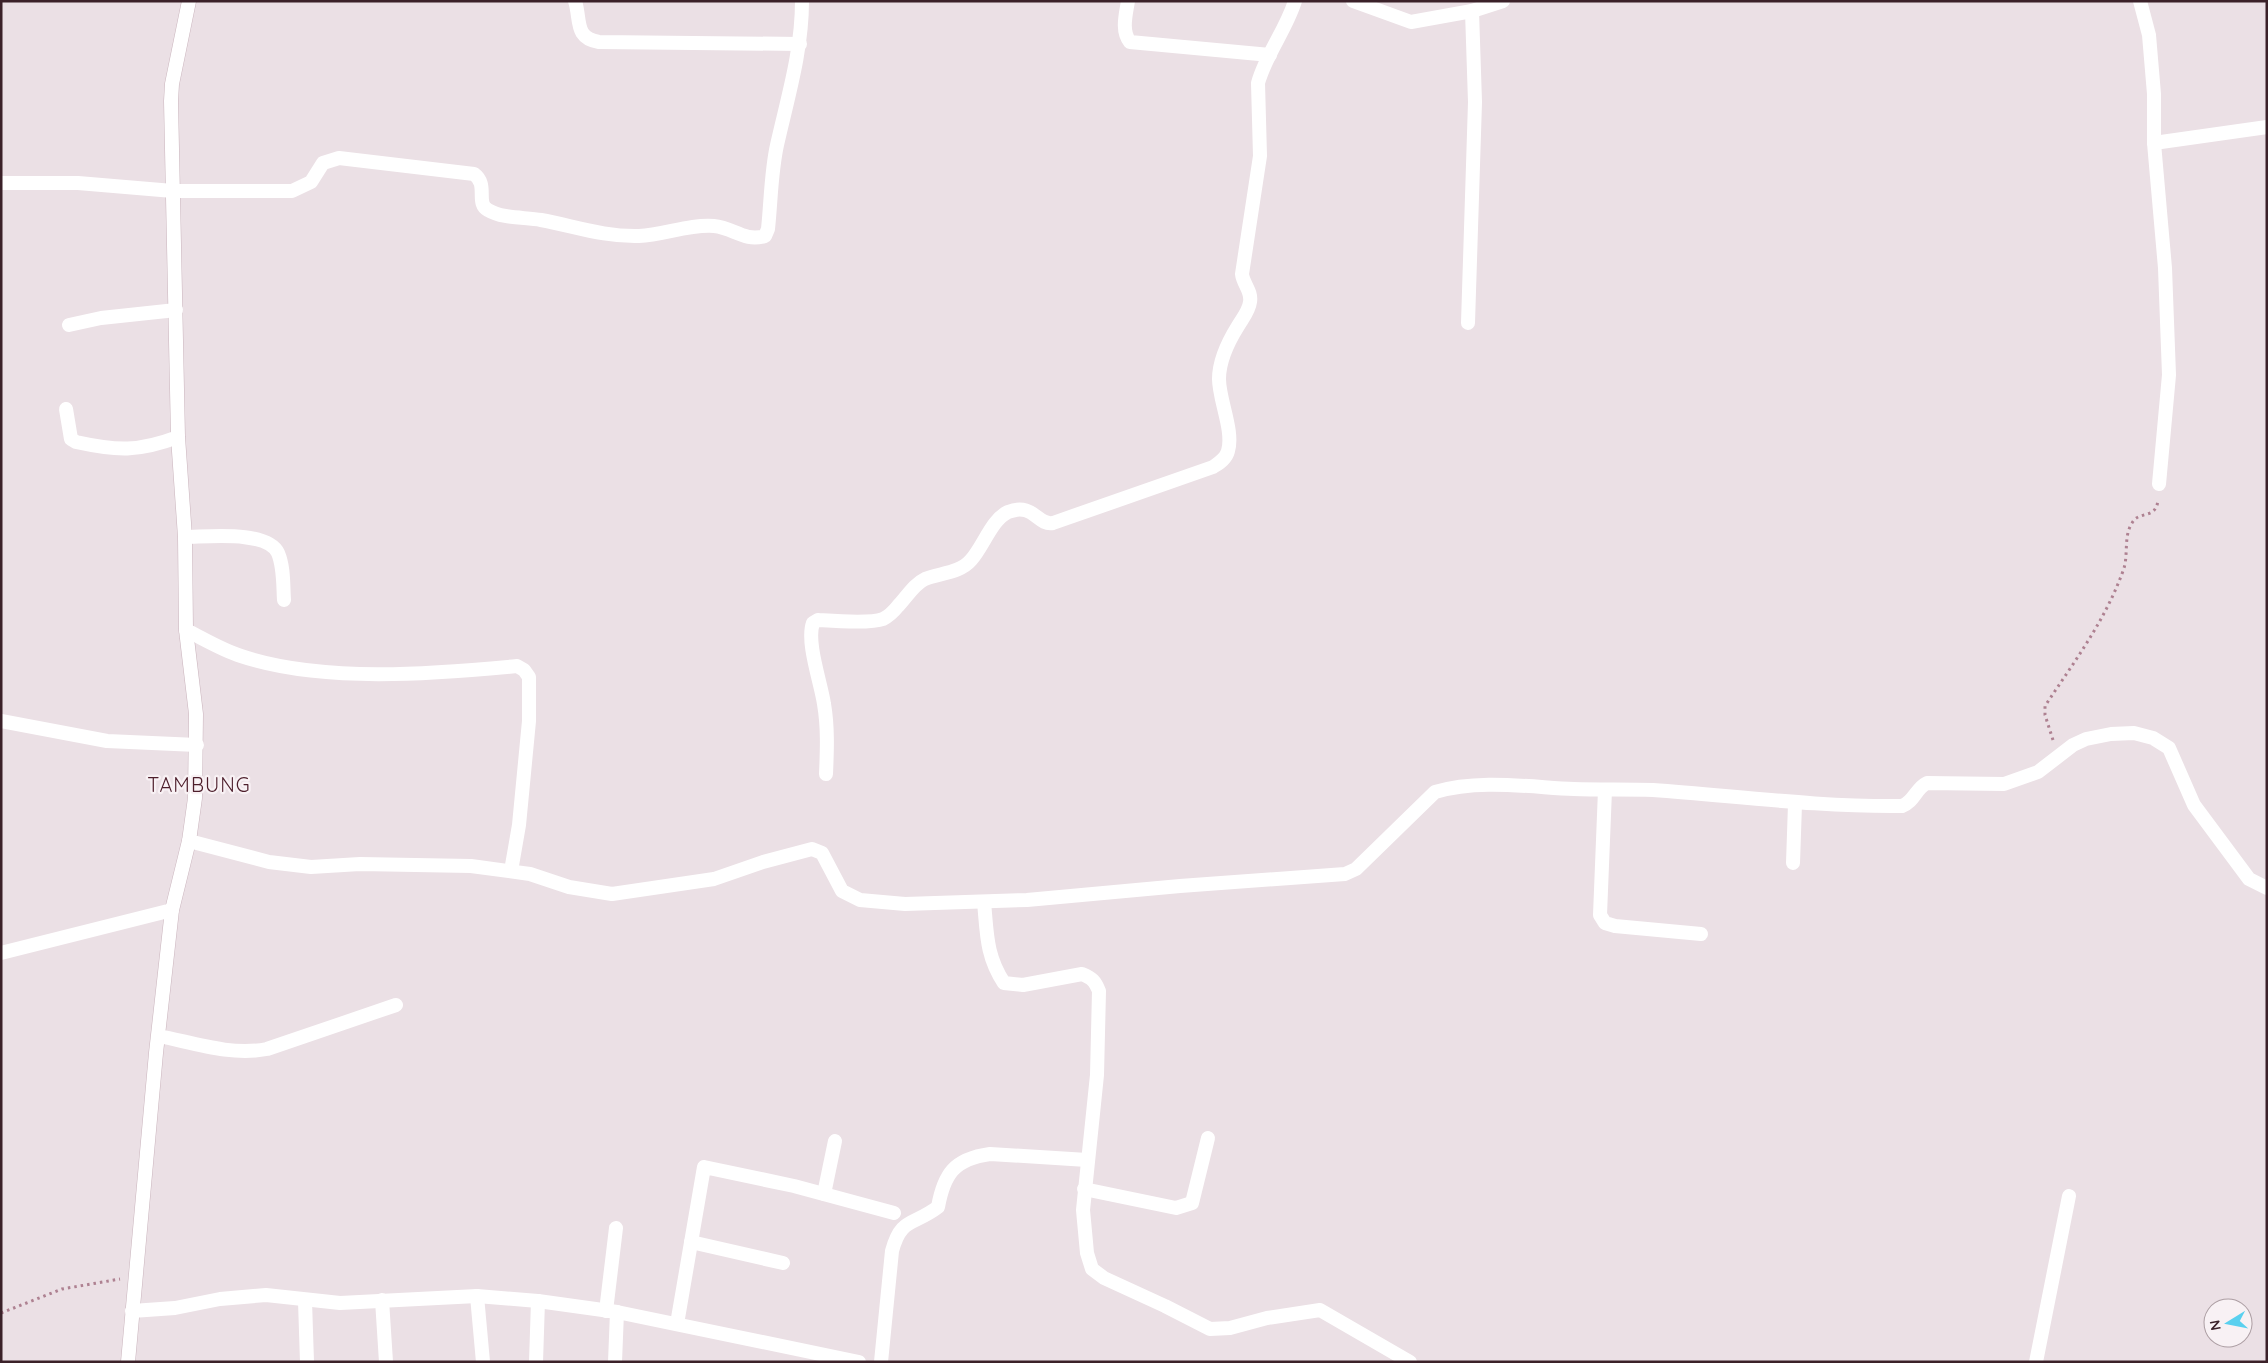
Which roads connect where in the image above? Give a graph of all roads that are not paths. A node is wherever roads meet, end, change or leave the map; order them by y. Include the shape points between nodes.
1 (189, 1) edge
2 (574, 1) edge
3 (802, 1) edge
4 (1128, 1) edge
5 (1295, 1) edge
6 (1353, 1) edge
7 (1503, 1) edge
8 (2140, 1) edge
9 (1472, 12) junction
10 (800, 44) junction
11 (1270, 55) junction
12 (2267, 128) edge
13 (2154, 143) junction
14 (1, 183) edge
15 (173, 191) junction
16 (176, 310) junction
17 (1468, 323) dead end
18 (69, 325) dead end
19 (66, 410) dead end
20 (178, 437) junction
21 (2159, 484) road end
22 (185, 537) junction
23 (284, 600) dead end
24 (186, 630) junction
25 (1, 721) edge
26 (197, 745) junction
27 (826, 774) dead end
28 (1605, 790) junction
29 (1795, 804) junction
30 (189, 841) junction
31 (1793, 863) dead end
32 (510, 871) junction
33 (2267, 888) edge
34 (984, 902) junction
35 (172, 910) junction
36 (1701, 934) dead end
37 (1, 953) edge
38 (396, 1005) dead end
39 (158, 1036) junction
40 (1208, 1138) dead end
41 (836, 1141) dead end
42 (1087, 1160) junction
43 (1084, 1188) junction
44 (824, 1194) junction
45 (2069, 1196) dead end
46 (894, 1214) dead end
47 (616, 1228) dead end
48 (691, 1242) junction
49 (783, 1262) dead end
50 (477, 1296) junction
51 (382, 1300) junction
52 (305, 1301) junction
53 (538, 1301) junction
54 (132, 1311) junction
55 (612, 1311) junction
56 (677, 1324) junction
57 (128, 1362) edge
58 (307, 1362) edge
59 (386, 1362) edge
60 (483, 1362) edge
61 (536, 1362) edge
62 (615, 1362) edge
63 (859, 1362) edge
64 (881, 1362) edge
65 (1410, 1362) edge
66 (2036, 1362) edge

1 - 15 street via 172,84
2 - 10 street via 582,34 594,41
3 - 10 street
4 - 11 street via 1124,28 1125,37 1130,42
5 - 11 street
6 - 9 street via 1411,22
7 - 9 street
8 - 13 street via 2149,35
9 - 17 street via 1475,102
10 - 15 street via 777,147 768,229 765,236 755,239 716,226 615,236 495,214 486,209 480,178 474,174 339,158 323,163 310,182 292,192
11 - 27 street via 1258,83 1260,156 1242,274 1250,304 1231,338 1219,369 1228,438 1228,451 1222,462 1053,523 1042,522 1033,512 1008,512 997,520 970,562 920,583 888,616 875,620 818,620 813,623 812,640 825,705
12 - 13 street
13 - 21 street via 2165,268 2169,375
14 - 15 street via 78,184
15 - 16 street
16 - 18 street
16 - 20 street
19 - 20 street via 68,432 76,442 116,449 139,449
20 - 22 street
22 - 23 street via 260,539 277,551
22 - 24 street
24 - 26 street
24 - 32 street via 241,656 289,667 352,673 454,672 516,666 524,670 529,677 529,722 519,825
25 - 26 street via 106,741
26 - 30 street
28 - 29 street via 1652,790
28 - 34 street via 1478,785 1435,792 1356,869 1345,874
28 - 36 street via 1600,915 1604,923
29 - 31 street
29 - 33 street via 1902,806 1927,783 2004,784 2038,772 2073,744 2134,732 2169,748 2194,805 2249,879
30 - 32 street via 269,862 312,867 360,864 471,866
30 - 35 street
32 - 34 street via 569,887 612,894 714,879 812,849 822,852 842,891 860,900 905,904
34 - 42 street via 988,949 994,968 1004,983 1023,985 1082,974 1096,983 1099,991 1097,1075
35 - 37 street
35 - 39 street
38 - 39 street via 251,1052 236,1052
39 - 54 street
40 - 43 street via 1192,1203 1176,1208
41 - 44 street
42 - 43 street
42 - 64 street via 990,1154 967,1160 949,1172 938,1207 924,1218 907,1223 897,1234 892,1251
43 - 65 street via 1087,1253 1092,1269 1104,1278 1210,1329 1320,1310
44 - 46 street
44 - 48 street via 704,1167
45 - 66 street
47 - 55 street
48 - 49 street
48 - 56 street
50 - 51 street
50 - 53 street
50 - 60 street
51 - 52 street
51 - 59 street
52 - 54 street via 266,1295
52 - 58 street
53 - 55 street
53 - 61 street
54 - 57 street
55 - 56 street
55 - 62 street
56 - 63 street

